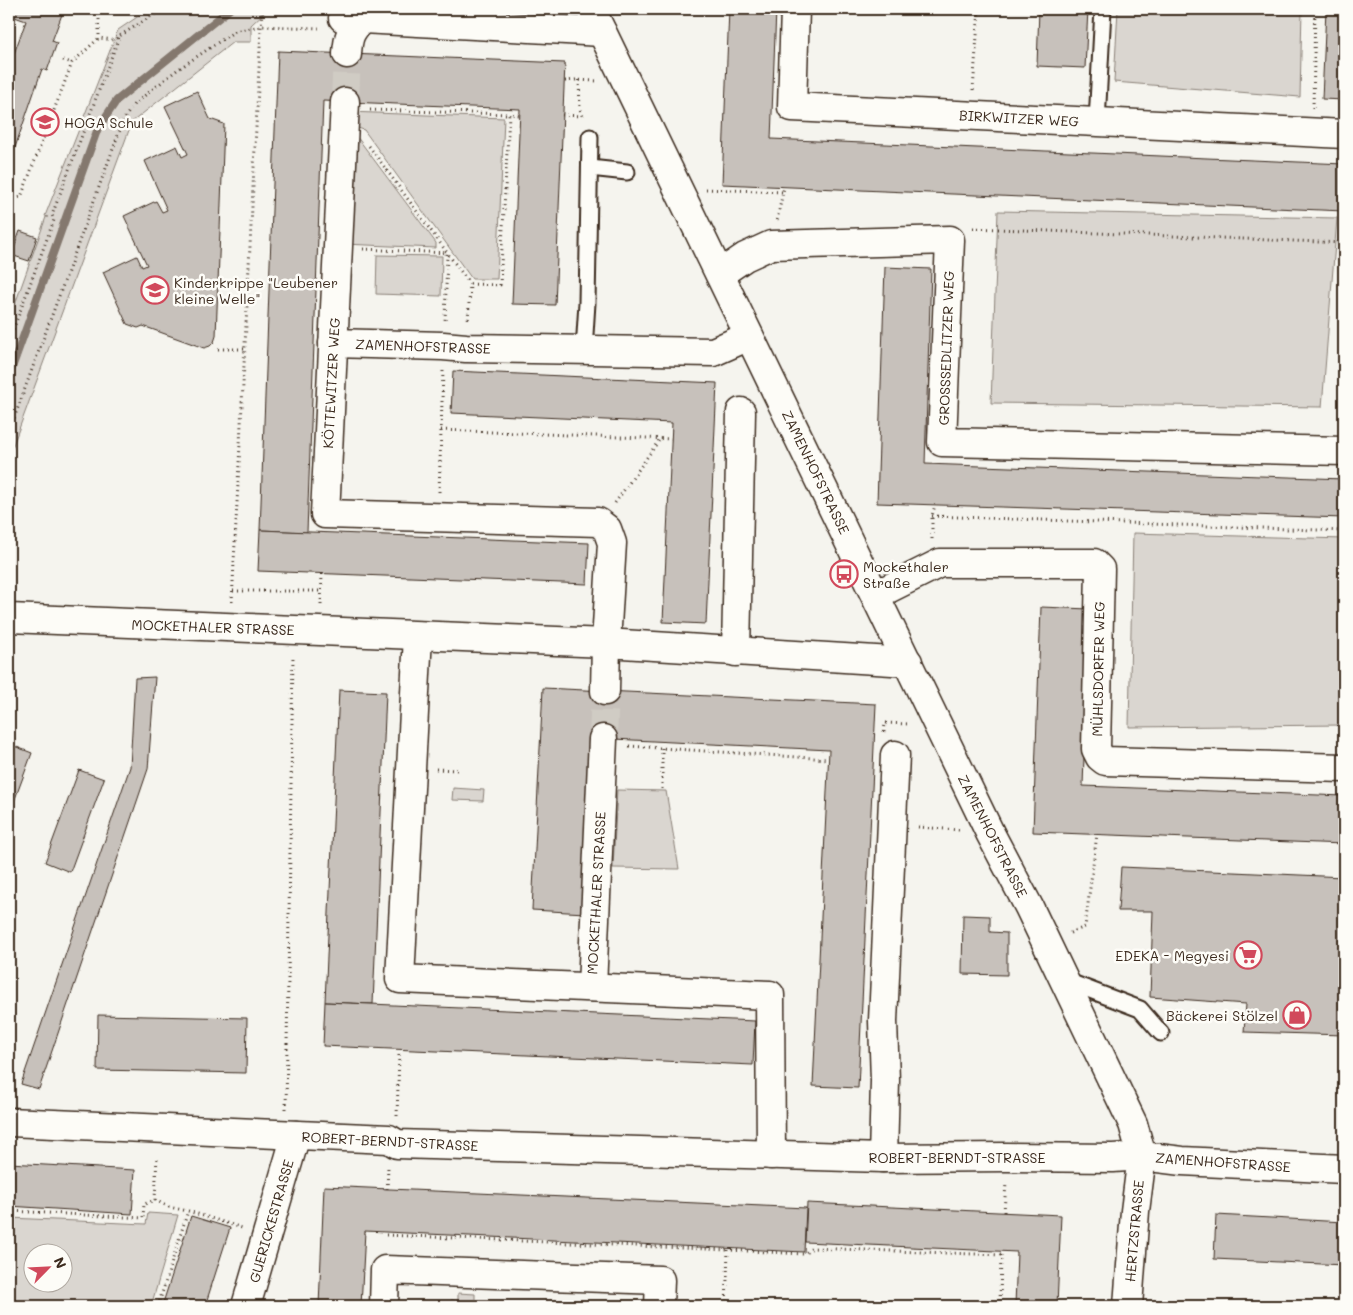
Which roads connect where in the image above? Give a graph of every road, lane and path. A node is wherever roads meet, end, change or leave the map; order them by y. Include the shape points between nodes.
1 (98, 9) edge
2 (163, 9) edge
3 (262, 9) edge
4 (795, 9) edge
5 (979, 9) edge
6 (1103, 9) edge
7 (1315, 9) edge
8 (597, 20) edge
9 (261, 26) junction
10 (351, 30) joint
11 (119, 37) junction
12 (99, 38) junction
13 (63, 60) dead end
14 (72, 63) junction
15 (565, 81) dead end
16 (580, 110) dead end
17 (344, 113) junction
18 (509, 114) junction
19 (519, 115) dead end
20 (562, 115) dead end
21 (582, 116) dead end
22 (971, 116) junction
23 (1097, 122) junction
24 (1312, 132) junction
25 (1344, 134) edge
26 (590, 137) dead end
27 (590, 168) junction
28 (627, 172) dead end
29 (784, 187) dead end
30 (718, 190) dead end
31 (783, 192) junction
32 (9, 199) edge
33 (950, 240) junction
34 (1344, 243) edge
35 (771, 245) junction
36 (338, 248) junction
37 (447, 253) junction
38 (720, 274) junction
39 (470, 284) junction
40 (9, 329) edge
41 (749, 336) junction
42 (333, 343) junction
43 (455, 347) junction
44 (218, 349) dead end
45 (246, 349) junction
46 (584, 350) junction
47 (741, 412) dead end
48 (441, 430) junction
49 (9, 432) edge
50 (661, 439) junction
51 (670, 439) dead end
52 (1344, 452) edge
53 (935, 505) dead end
54 (932, 516) junction
55 (438, 517) junction
56 (1344, 531) edge
57 (609, 533) junction
58 (932, 567) junction
59 (322, 574) dead end
60 (233, 590) junction
61 (322, 591) junction
62 (876, 595) junction
63 (9, 618) edge
64 (232, 628) junction
65 (293, 630) junction
66 (320, 631) junction
67 (418, 636) junction
68 (606, 643) junction
69 (736, 652) junction
70 (908, 662) junction
71 (605, 691) tunnel mouth
72 (603, 742) joint
73 (662, 748) junction
74 (895, 755) dead end
75 (828, 759) dead end
76 (1344, 768) edge
77 (662, 789) dead end
78 (892, 825) junction
79 (990, 832) junction
80 (1097, 834) dead end
81 (1046, 944) junction
82 (1063, 979) junction
83 (592, 987) junction
84 (1161, 1033) dead end
85 (399, 1055) dead end
86 (9, 1122) edge
87 (158, 1129) junction
88 (291, 1135) junction
89 (397, 1144) junction
90 (771, 1155) junction
91 (1142, 1156) junction
92 (883, 1158) junction
93 (1344, 1169) edge
94 (154, 1200) junction
95 (9, 1211) edge
96 (188, 1211) junction
97 (267, 1236) junction
98 (386, 1236) dead end
99 (728, 1250) junction
100 (659, 1293) edge
101 (158, 1306) edge
102 (246, 1306) edge
103 (384, 1306) edge
104 (726, 1306) edge
105 (1000, 1306) edge
106 (1128, 1306) edge

1 - 12 path
2 - 11 path
3 - 9 path
4 - 22 street, BIRKWITZER WEG via 792,107
5 - 22 path
6 - 23 lane
7 - 24 path
8 - 10 street
8 - 38 street, ZAMENHOFSTRASSE
9 - 10 path
9 - 45 path
9 - 49 path via 235,31 177,70 134,104 124,119
11 - 12 path via 113,40
11 - 40 path via 13,330
12 - 14 path
13 - 14 path
14 - 32 path via 21,197
15 - 16 path via 577,80
17 - 18 path
17 - 36 street, KÖTTEWITZER WEG
17 - 37 path
18 - 19 path
18 - 39 path via 500,285
20 - 21 path
22 - 23 street, BIRKWITZER WEG
23 - 24 street, BIRKWITZER WEG
24 - 25 street, BIRKWITZER WEG
26 - 27 lane
27 - 28 lane
27 - 46 lane
29 - 31 path
30 - 31 path
31 - 35 path
33 - 34 path via 974,228
33 - 35 street
33 - 52 street, GROSSSEDLITZER WEG via 942,442
35 - 38 street
36 - 37 path
36 - 42 street, KÖTTEWITZER WEG
37 - 39 path
37 - 43 path
38 - 41 street, ZAMENHOFSTRASSE
39 - 43 path
41 - 46 street, ZAMENHOFSTRASSE via 713,352
41 - 62 street, ZAMENHOFSTRASSE
42 - 43 street, ZAMENHOFSTRASSE
42 - 55 street, KÖTTEWITZER WEG via 324,514
43 - 46 street, ZAMENHOFSTRASSE
43 - 48 path
44 - 45 path
45 - 60 path
47 - 69 street
48 - 50 path
48 - 55 path
50 - 51 path
50 - 57 path via 616,501
53 - 54 path
54 - 56 path
54 - 58 path
55 - 57 street via 598,522
57 - 68 street via 612,543
58 - 62 street, MÜHLSDORFER WEG
58 - 76 street, MÜHLSDORFER WEG via 940,563 1094,563 1100,569 1096,749 1105,761
59 - 61 path
60 - 61 path
60 - 64 path
61 - 66 path
62 - 70 street, ZAMENHOFSTRASSE
63 - 64 street, MOCKETHALER STRASSE
64 - 65 street, MOCKETHALER STRASSE
65 - 66 street, MOCKETHALER STRASSE
65 - 88 path
66 - 67 street, MOCKETHALER STRASSE
67 - 68 street, MOCKETHALER STRASSE
67 - 83 street via 400,979
68 - 69 street, MOCKETHALER STRASSE
68 - 71 street
69 - 70 street, MOCKETHALER STRASSE
70 - 79 street, ZAMENHOFSTRASSE
72 - 73 path
72 - 83 street, MOCKETHALER STRASSE
73 - 75 path
73 - 77 path
74 - 78 street
78 - 79 path
78 - 92 street via 882,1021 885,1080
79 - 81 street, ZAMENHOFSTRASSE
80 - 81 path via 1085,927
81 - 82 street, ZAMENHOFSTRASSE
82 - 84 lane via 1140,1009
82 - 91 street, ZAMENHOFSTRASSE via 1133,1124
83 - 90 street via 770,995
85 - 89 path
86 - 87 street, ROBERT-BERNDT-STRASSE
87 - 88 street, ROBERT-BERNDT-STRASSE
87 - 94 path
88 - 89 street, ROBERT-BERNDT-STRASSE via 389,1139
88 - 97 street, GUERICKESTRASSE
89 - 90 street, ROBERT-BERNDT-STRASSE
90 - 92 street, ROBERT-BERNDT-STRASSE
91 - 92 street, ROBERT-BERNDT-STRASSE
91 - 93 street, ZAMENHOFSTRASSE
91 - 106 street, HERTZSTRASSE
94 - 95 path via 144,1204 143,1218
94 - 96 path via 168,1208
96 - 97 path
96 - 101 path
97 - 102 street, GUERICKESTRASSE
98 - 99 path
99 - 104 path
99 - 105 path via 804,1254 812,1248 1001,1253
100 - 103 street via 385,1270

